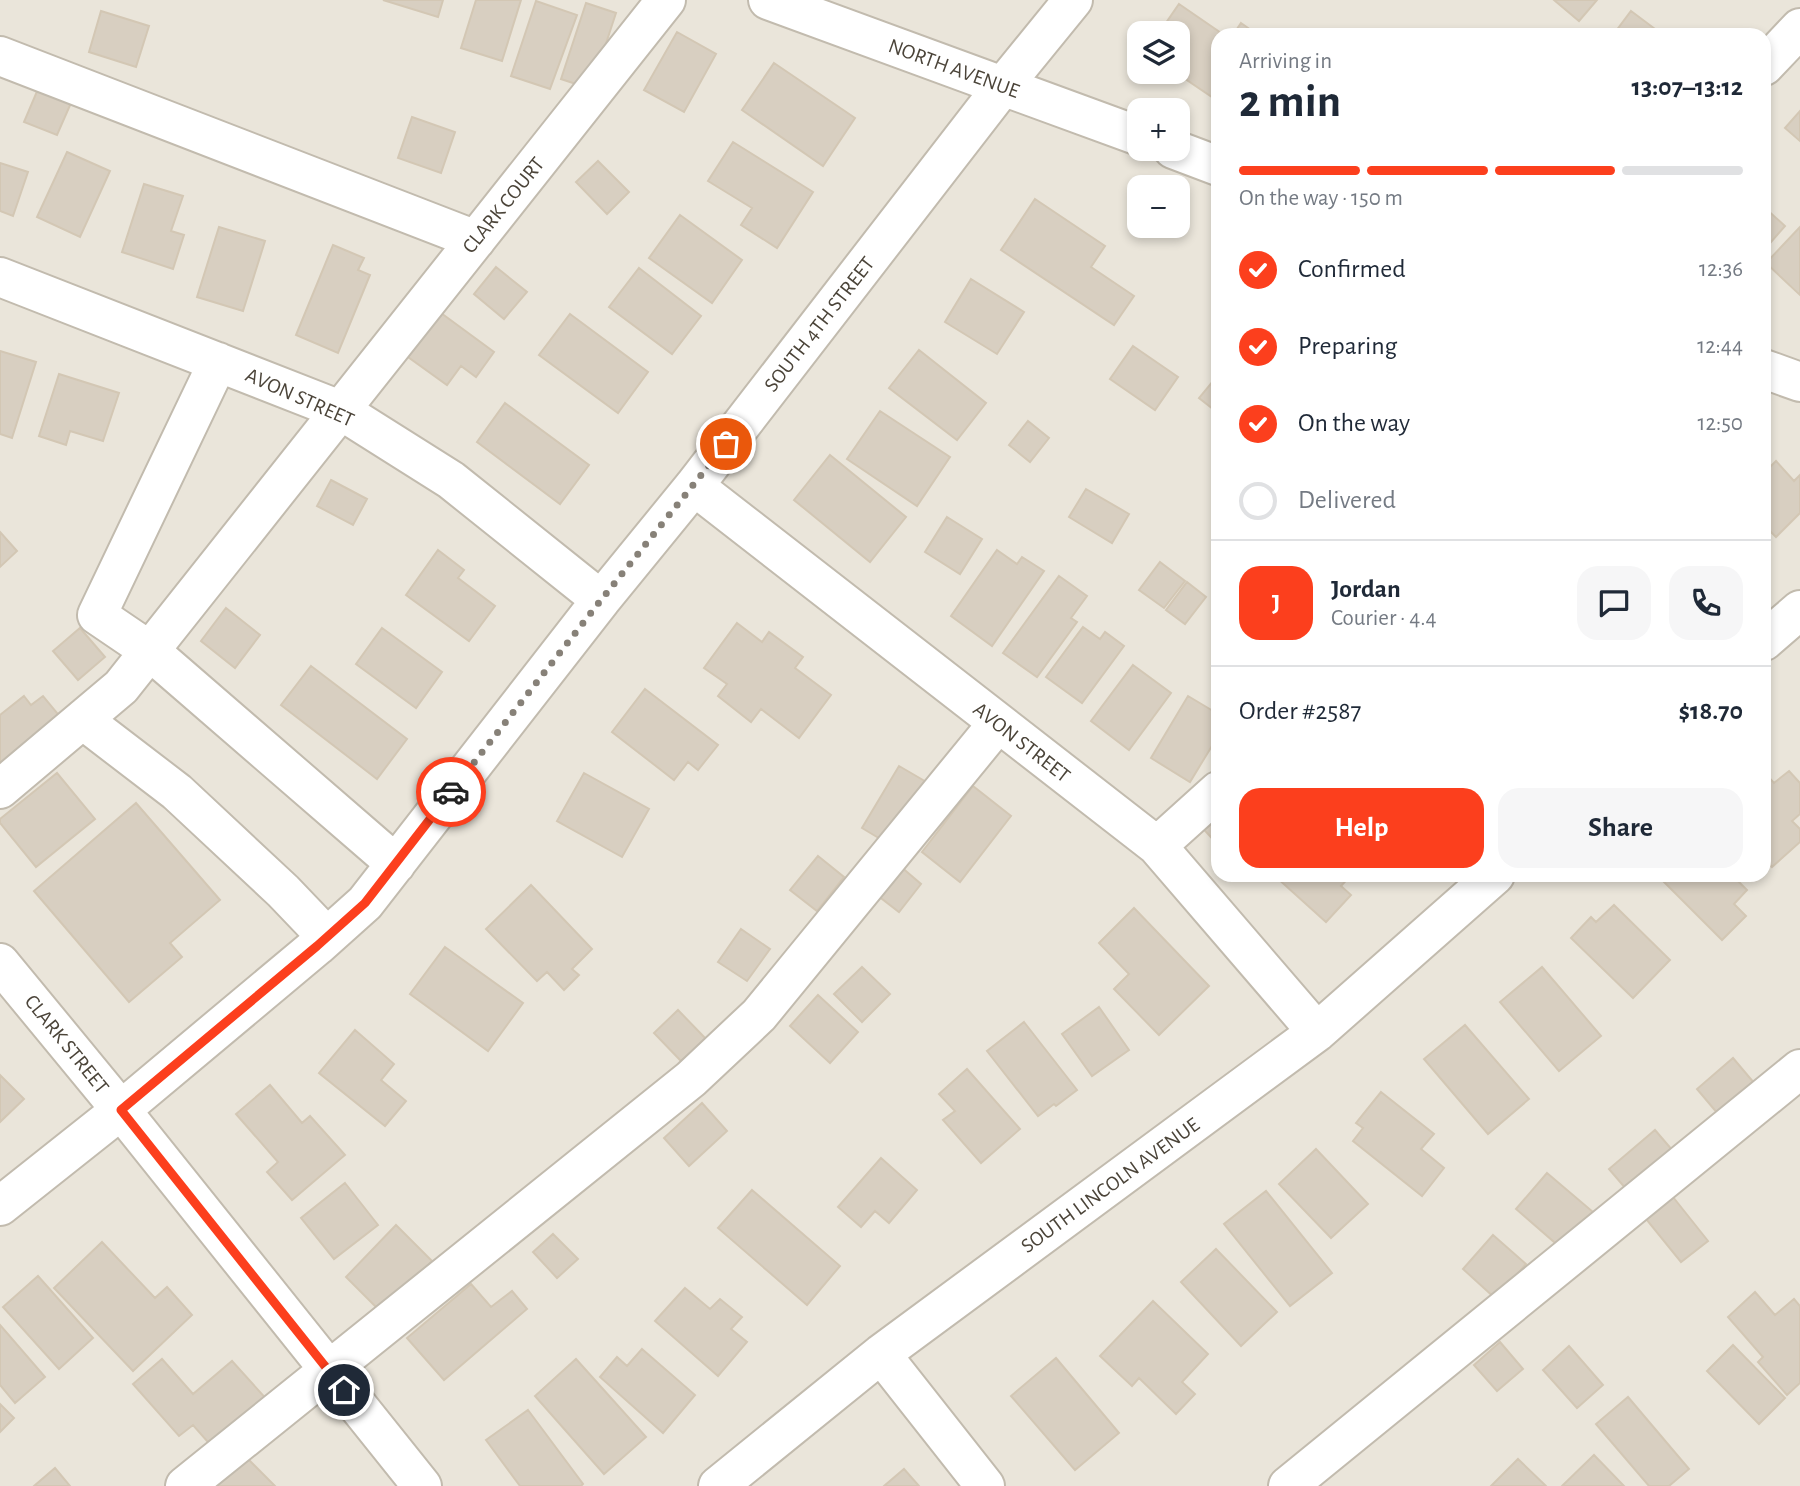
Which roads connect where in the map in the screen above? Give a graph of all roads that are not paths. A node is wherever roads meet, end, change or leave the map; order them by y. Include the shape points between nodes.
1 (666, 0) edge
2 (768, 0) edge
3 (1073, 0) edge
4 (1800, 28) edge
5 (0, 56) edge
6 (1771, 59) edge
7 (1003, 86) junction
8 (1127, 132) edge
9 (1190, 155) edge
10 (1211, 163) edge
11 (476, 240) junction
12 (0, 277) edge
13 (218, 362) junction
14 (1771, 372) edge
15 (1800, 382) edge
16 (340, 410) junction
17 (694, 486) junction
18 (601, 600) junction
19 (1800, 610) edge
20 (1771, 635) edge
21 (150, 651) junction
22 (83, 720) junction
23 (998, 723) junction
24 (0, 789) edge
25 (1211, 797) edge
26 (1157, 846) junction
27 (396, 863) junction
28 (1487, 882) edge
29 (327, 937) junction
30 (0, 963) edge
31 (1317, 1032) junction
32 (1800, 1069) edge
33 (121, 1110) junction
34 (0, 1206) edge
35 (881, 1354) junction
36 (328, 1371) junction
37 (185, 1486) edge
38 (422, 1486) edge
39 (718, 1486) edge
40 (985, 1486) edge
41 (1288, 1486) edge

1 - 11 street, CLARK COURT
2 - 7 street, NORTH AVENUE
3 - 7 street, SOUTH 4TH STREET
4 - 6 street
5 - 11 street
7 - 8 street, NORTH AVENUE
7 - 17 street, SOUTH 4TH STREET
9 - 10 street
11 - 16 street, CLARK COURT
12 - 13 street, AVON STREET
13 - 16 street, AVON STREET
13 - 21 street via 97,615
14 - 15 street
16 - 18 street, AVON STREET via 450,480
16 - 21 street, CLARK COURT
17 - 18 street, SOUTH 4TH STREET
17 - 23 street, AVON STREET
18 - 27 street, SOUTH 4TH STREET
19 - 20 street
21 - 22 street, CLARK COURT via 121,687
21 - 27 street
22 - 24 street, CLARK COURT
22 - 29 street via 177,792
23 - 26 street, AVON STREET
23 - 36 street via 759,1016 691,1079
25 - 26 street
26 - 31 street, AVON STREET
27 - 29 street, SOUTH 4TH STREET via 365,903
28 - 31 street, SOUTH LINCOLN AVENUE
29 - 33 street, SOUTH 4TH STREET
30 - 33 street, CLARK STREET
31 - 35 street, SOUTH LINCOLN AVENUE
32 - 41 street
33 - 34 street, SOUTH 4TH STREET
33 - 36 street, CLARK STREET
35 - 39 street, SOUTH LINCOLN AVENUE
35 - 40 street
36 - 37 street
36 - 38 street, CLARK STREET

